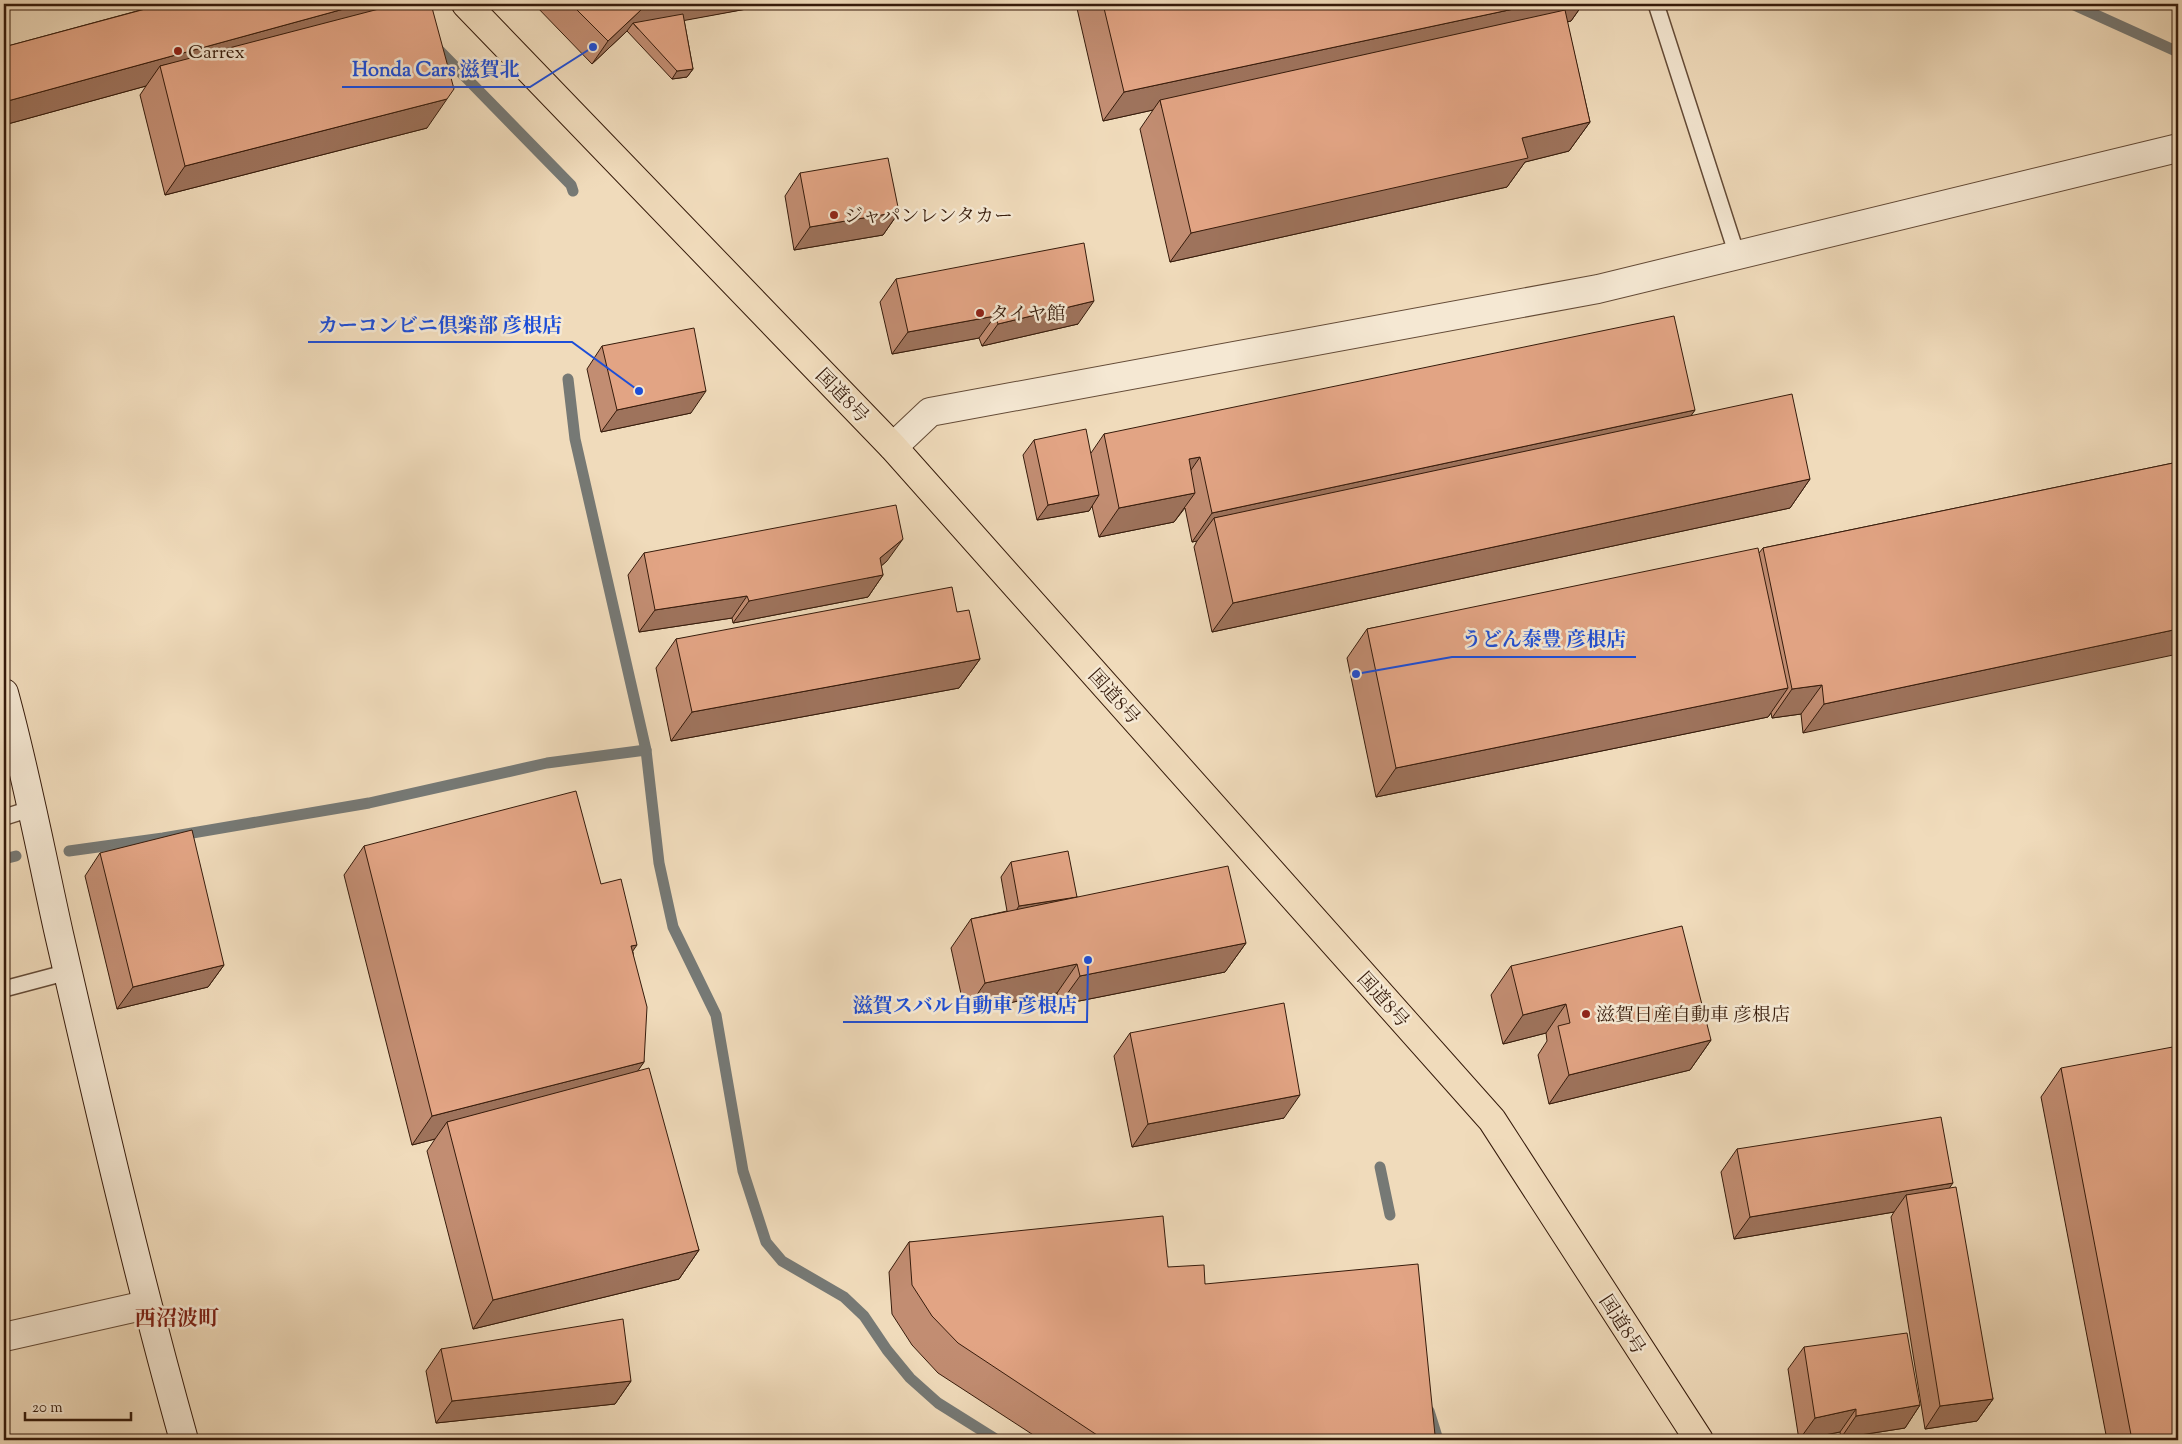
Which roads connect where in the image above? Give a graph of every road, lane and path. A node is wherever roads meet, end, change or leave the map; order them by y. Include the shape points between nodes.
1 (466, 4) edge
2 (1656, 4) edge
3 (2178, 148) edge
4 (1737, 255) junction
5 (893, 447) junction
6 (4, 693) edge
7 (68, 972) junction
8 (4, 989) edge
9 (146, 1305) junction
10 (4, 1337) edge
11 (184, 1440) edge
12 (1699, 1440) edge

1 - 5 highway, 国道8号
2 - 4 lane
3 - 4 street
4 - 5 street via 1598,289 930,412
5 - 12 highway, 国道8号 via 1492,1120
6 - 7 street via 23,764 20,812
7 - 8 lane
7 - 9 street
9 - 10 street
9 - 11 street

